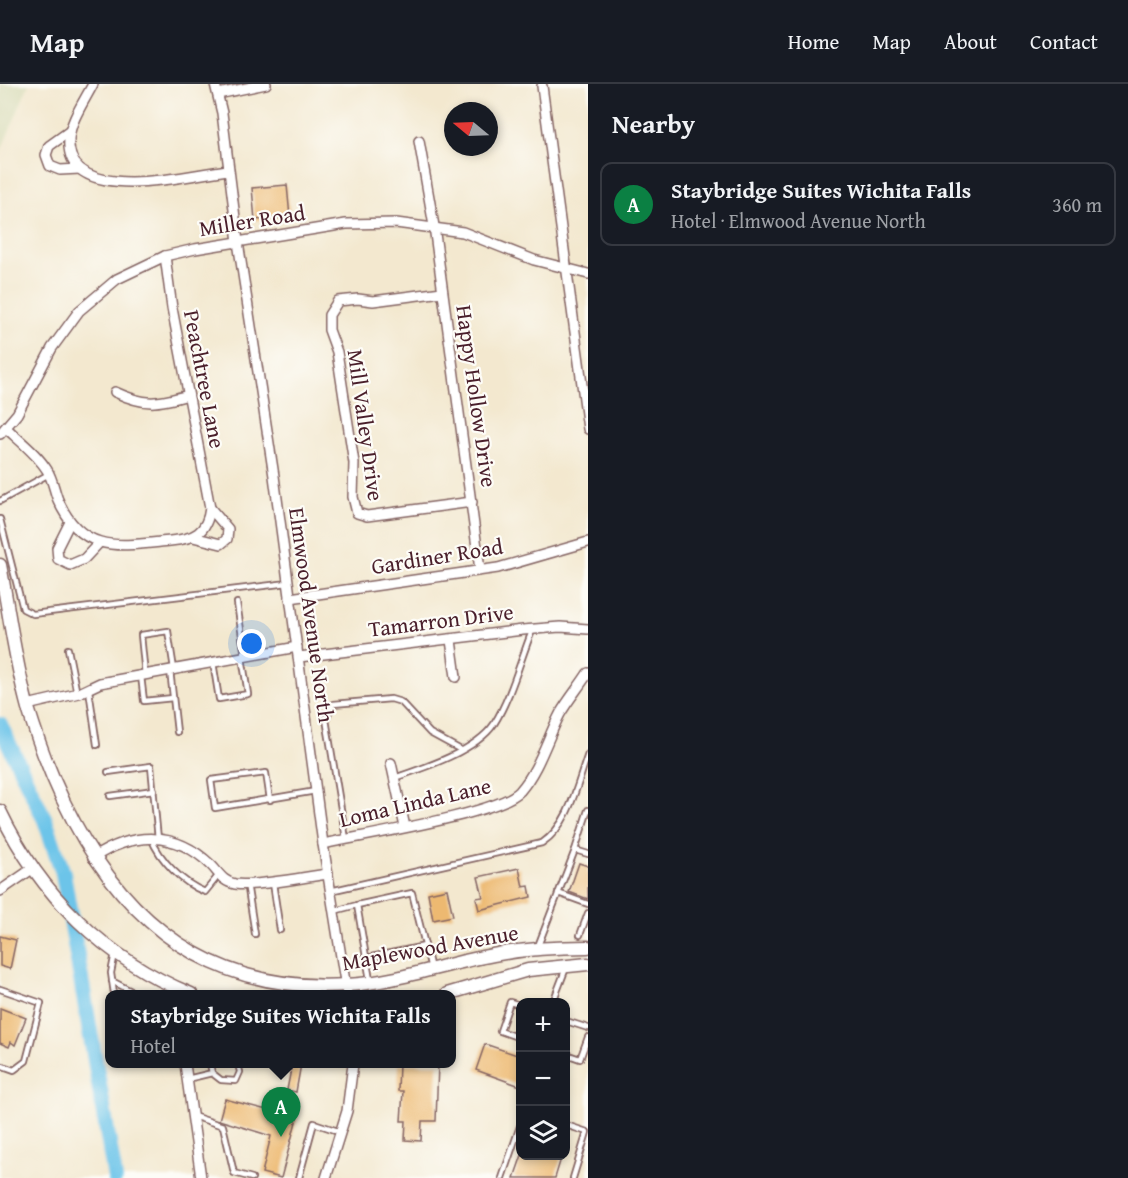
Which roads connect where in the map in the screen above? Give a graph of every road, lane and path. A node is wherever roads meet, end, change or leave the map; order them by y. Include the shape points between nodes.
1 (93, 84) edge
2 (266, 84) edge
3 (542, 86) dead end
4 (216, 89) edge
5 (70, 131) junction
6 (419, 141) dead end
7 (80, 169) junction
8 (228, 170) junction
9 (434, 226) junction
10 (238, 242) junction
11 (165, 256) junction
12 (566, 269) junction
13 (588, 274) edge
14 (442, 292) junction
15 (115, 392) dead end
16 (188, 395) junction
17 (588, 429) edge
18 (3, 431) edge
19 (49, 474) junction
20 (0, 501) edge
21 (472, 502) junction
22 (210, 508) junction
23 (0, 519) edge
24 (70, 522) junction
25 (193, 537) junction
26 (588, 542) edge
27 (99, 543) junction
28 (0, 565) edge
29 (480, 570) junction
30 (288, 583) junction
31 (290, 598) junction
32 (237, 603) dead end
33 (533, 629) junction
34 (588, 629) edge
35 (451, 640) junction
36 (297, 647) junction
37 (68, 649) dead end
38 (243, 657) junction
39 (299, 657) junction
40 (213, 662) junction
41 (172, 670) junction
42 (588, 672) edge
43 (143, 675) junction
44 (456, 677) dead end
45 (89, 690) junction
46 (77, 694) junction
47 (173, 698) junction
48 (27, 705) junction
49 (177, 732) dead end
50 (97, 745) dead end
51 (461, 750) junction
52 (588, 754) edge
53 (391, 763) dead end
54 (108, 772) dead end
55 (394, 778) junction
56 (154, 790) junction
57 (316, 791) junction
58 (110, 796) dead end
59 (270, 800) junction
60 (588, 810) edge
61 (0, 811) edge
62 (405, 827) junction
63 (155, 838) junction
64 (346, 839) junction
65 (323, 844) junction
66 (575, 850) junction
67 (588, 854) edge
68 (93, 858) junction
69 (32, 870) junction
70 (328, 874) junction
71 (218, 876) junction
72 (273, 880) junction
73 (247, 883) junction
74 (0, 891) edge
75 (330, 891) junction
76 (558, 893) junction
77 (588, 904) edge
78 (357, 905) junction
79 (333, 911) junction
80 (588, 913) edge
81 (280, 930) dead end
82 (255, 934) dead end
83 (580, 935) dead end
84 (425, 946) junction
85 (588, 947) edge
86 (537, 949) junction
87 (115, 953) junction
88 (366, 958) junction
89 (567, 964) junction
90 (588, 964) edge
91 (431, 969) junction
92 (112, 981) junction
93 (370, 983) junction
94 (0, 989) edge
95 (113, 990) edge
96 (130, 990) edge
97 (182, 990) edge
98 (346, 990) edge
99 (456, 991) edge
100 (554, 998) edge
101 (516, 1004) edge
102 (570, 1022) edge
103 (588, 1028) edge
104 (516, 1037) edge
105 (588, 1037) edge
106 (570, 1055) edge
107 (0, 1065) edge
108 (186, 1068) edge
109 (211, 1068) edge
110 (239, 1068) edge
111 (353, 1068) edge
112 (212, 1073) junction
113 (187, 1079) junction
114 (192, 1115) junction
115 (570, 1126) edge
116 (588, 1130) edge
117 (341, 1132) junction
118 (516, 1138) edge
119 (587, 1143) edge
120 (201, 1178) edge
121 (252, 1178) edge
122 (299, 1178) edge
123 (326, 1178) edge
124 (502, 1178) edge
125 (573, 1178) edge

1 - 5 street
2 - 4 street
3 - 12 street
4 - 8 street, Elmwood Avenue North
5 - 7 street via 69,150
5 - 7 street via 49,146 46,155 50,166
6 - 9 street, Happy Hollow Drive
7 - 8 street via 109,181 132,184
8 - 10 street, Elmwood Avenue North
9 - 10 street, Miller Road via 361,223
9 - 12 street, Miller Road via 464,232
9 - 14 street, Happy Hollow Drive
10 - 11 street, Miller Road
10 - 30 street, Elmwood Avenue North
11 - 16 street, Peachtree Lane
11 - 18 street, Miller Road via 117,279 79,310 52,348 28,397
12 - 13 street, Miller Road
12 - 17 street
14 - 21 street, Happy Hollow Drive
14 - 21 street, Mill Valley Drive via 373,301 338,301 329,315 329,330 337,352 354,463 357,513 367,516
15 - 16 street via 145,403
16 - 22 street, Peachtree Lane
18 - 19 street, Peachtree Lane via 29,449
19 - 20 lane
19 - 24 street, Peachtree Lane
21 - 29 street, Happy Hollow Drive
22 - 25 street via 204,527
22 - 25 street, Peachtree Lane via 228,530 227,539 221,544
23 - 30 lane via 23,609 33,614
24 - 27 street, Peachtree Lane via 77,531
24 - 27 street via 57,548 58,559 70,565 84,559
25 - 27 street, Peachtree Lane via 129,545
26 - 29 street, Gardiner Road via 540,558
28 - 48 street, Maplewood Avenue
29 - 31 street, Gardiner Road
30 - 31 street, Elmwood Avenue North
31 - 36 street, Elmwood Avenue North
32 - 38 lane
33 - 34 street, Tamarron Drive
33 - 35 street, Tamarron Drive
33 - 51 lane via 493,725
35 - 39 street, Tamarron Drive
35 - 44 street
36 - 38 street
36 - 39 street, Elmwood Avenue North
37 - 46 lane
38 - 40 street
38 - 40 lane via 248,694 219,699
39 - 57 street, Elmwood Avenue North
40 - 41 street
41 - 43 street
41 - 43 lane via 168,631 141,635
41 - 47 lane
42 - 62 street, Loma Linda Lane via 561,712 531,776 518,793 477,811
43 - 45 street via 100,683
43 - 47 lane via 144,701
45 - 46 street
45 - 50 lane
46 - 48 street
47 - 49 lane
48 - 68 street, Maplewood Avenue via 65,808
51 - 55 lane
51 - 64 lane via 430,733 401,702 391,699 333,704 326,719
52 - 75 lane via 564,819 542,843
53 - 55 street
54 - 56 lane via 151,766
55 - 62 street
56 - 58 lane
56 - 63 lane
57 - 59 lane
57 - 65 street, Elmwood Avenue North
59 - 59 lane via 215,808 211,780 266,773
60 - 66 lane
61 - 69 street
62 - 64 street, Loma Linda Lane
63 - 68 street via 112,845
63 - 71 street via 183,845
63 - 71 lane via 163,859 196,889 205,892
64 - 65 street, Loma Linda Lane
65 - 70 street, Elmwood Avenue North
66 - 67 lane
66 - 76 lane
68 - 98 street, Maplewood Avenue via 133,907 180,945 219,965 286,984
69 - 74 street
69 - 87 street via 58,902
70 - 72 street
70 - 75 street, Elmwood Avenue North
71 - 73 street via 236,884
72 - 73 street
72 - 81 lane
73 - 82 lane
75 - 79 street, Elmwood Avenue North
76 - 77 lane
76 - 86 lane
78 - 79 lane
78 - 84 lane via 412,893
78 - 88 lane
79 - 98 street, Elmwood Avenue North
80 - 83 lane
84 - 88 lane
84 - 91 lane
85 - 86 street, Maplewood Avenue
86 - 91 street, Maplewood Avenue via 494,954
87 - 92 lane
87 - 97 street
88 - 93 lane
89 - 90 street, Maplewood Avenue
89 - 99 street, Maplewood Avenue via 528,970
89 - 100 lane
91 - 93 street, Maplewood Avenue
92 - 95 lane
92 - 96 lane
93 - 98 street, Maplewood Avenue
94 - 107 lane via 41,1003 26,1061 14,1070
101 - 104 lane via 510,1002 500,1031
102 - 103 lane
105 - 106 lane via 580,1059
108 - 113 street
109 - 112 lane
110 - 112 lane via 236,1081 221,1080
111 - 117 street
112 - 113 lane
113 - 114 street
114 - 120 street
114 - 121 lane via 224,1126 234,1173
115 - 116 lane
116 - 119 lane
117 - 122 lane via 314,1123
117 - 123 street
118 - 124 lane
119 - 125 lane

